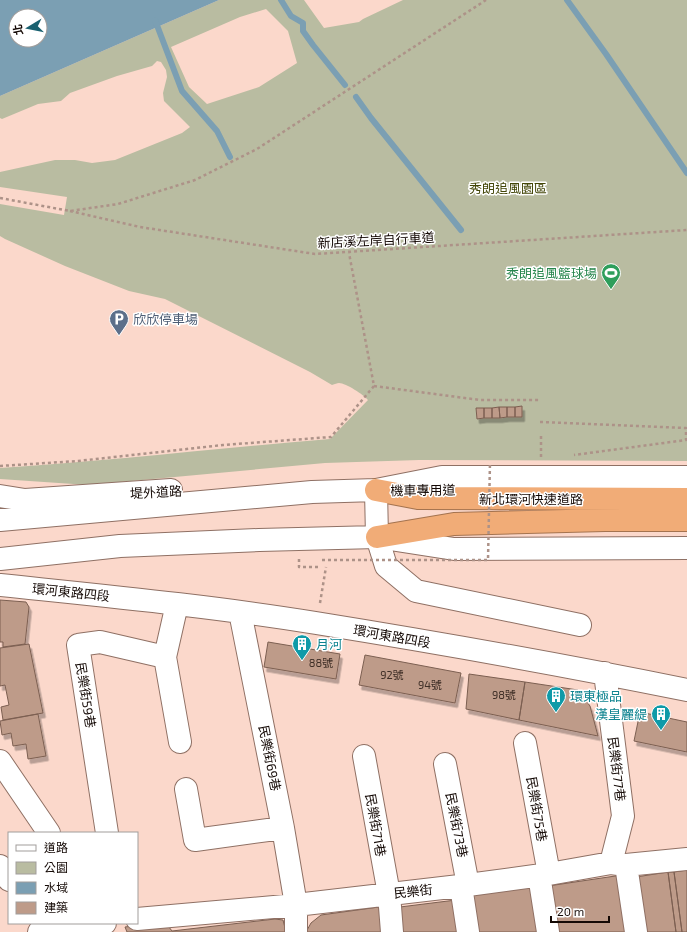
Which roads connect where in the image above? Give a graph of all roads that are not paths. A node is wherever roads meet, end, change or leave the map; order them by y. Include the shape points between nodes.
1 (687, 477) edge
2 (376, 490) junction
3 (687, 490) edge
4 (312, 492) junction
5 (0, 496) edge
6 (687, 499) edge
7 (0, 520) edge
8 (687, 520) edge
9 (687, 536) edge
10 (377, 537) junction
11 (687, 548) edge
12 (0, 559) edge
13 (0, 585) edge
14 (177, 604) junction
15 (240, 612) junction
16 (580, 625) dead end
17 (165, 658) junction
18 (604, 673) junction
19 (687, 690) edge
20 (180, 742) dead end
21 (525, 743) dead end
22 (364, 756) dead end
23 (0, 761) edge
24 (445, 764) dead end
25 (186, 789) dead end
26 (283, 828) junction
27 (48, 832) edge
28 (107, 832) edge
29 (687, 859) edge
30 (618, 864) junction
31 (0, 866) edge
32 (544, 875) junction
33 (8, 878) edge
34 (464, 886) junction
35 (388, 894) junction
36 (296, 905) junction
37 (138, 918) edge
38 (97, 924) edge
39 (46, 930) edge
40 (296, 932) edge
41 (392, 932) edge
42 (468, 932) edge
43 (548, 932) edge
44 (636, 932) edge

1 - 2 street via 442,478
2 - 3 street, 機車專用道
2 - 4 street
2 - 6 highway, 新北環河快速道路 via 418,498
2 - 10 street
4 - 5 street, 堤外道路 via 178,490 25,500
4 - 7 street
8 - 10 highway, 新北環河快速道路 via 454,524
9 - 10 street
10 - 11 street via 454,549
10 - 12 street via 120,546
10 - 16 street via 386,566 416,591
13 - 14 street, 環河東路四段
14 - 15 street, 環河東路四段
14 - 17 street
15 - 18 street, 環河東路四段
15 - 26 street, 民樂街69巷
17 - 20 street
17 - 28 street, 民樂街59巷 via 100,642 78,645
18 - 19 street, 環河東路四段
18 - 30 street, 民樂街77巷 via 622,816
21 - 32 street, 民樂街75巷
22 - 35 street, 民樂街71巷
23 - 27 street
24 - 34 street, 民樂街73巷
25 - 26 street via 195,840
26 - 36 street, 民樂街69巷
29 - 30 street, 民樂街
30 - 32 street, 民樂街
30 - 44 street
31 - 33 street
32 - 34 street, 民樂街
32 - 43 street, 民樂街75巷
34 - 35 street, 民樂街
34 - 42 street, 民樂街73巷
35 - 36 street, 民樂街
35 - 41 street, 民樂街71巷
36 - 37 street, 民樂街
36 - 40 street, 民樂街69巷
38 - 39 street

